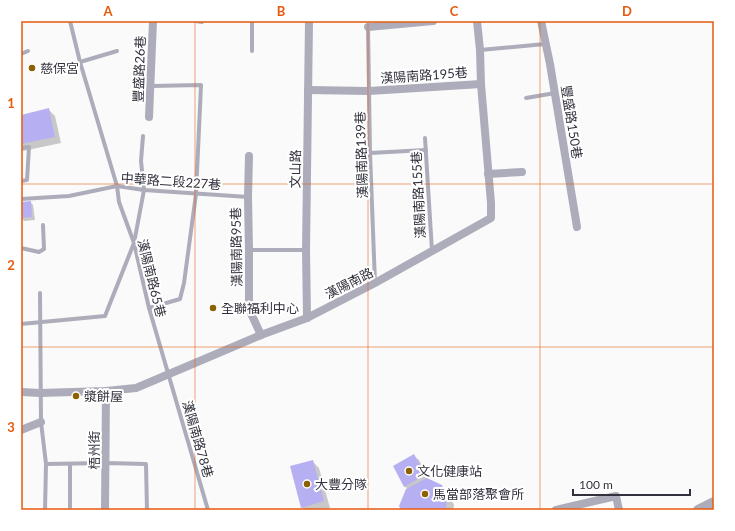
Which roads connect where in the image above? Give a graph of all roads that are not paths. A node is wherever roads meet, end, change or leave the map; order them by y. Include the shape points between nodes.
1 (70, 21) edge
2 (153, 21) edge
3 (196, 21) edge
4 (252, 21) edge
5 (309, 21) edge
6 (433, 21) edge
7 (477, 21) edge
8 (541, 21) edge
9 (202, 22) edge
10 (368, 27) joint
11 (545, 44) junction
12 (480, 50) junction
13 (28, 51) dead end
14 (117, 52) dead end
15 (252, 52) dead end
16 (21, 54) edge
17 (80, 62) junction
18 (481, 84) junction
19 (150, 86) junction
20 (308, 90) junction
21 (369, 91) junction
22 (555, 94) junction
23 (526, 98) dead end
24 (149, 117) dead end
25 (143, 136) dead end
26 (425, 138) dead end
27 (21, 148) edge
28 (426, 150) junction
29 (370, 152) junction
30 (249, 156) dead end
31 (522, 172) dead end
32 (488, 174) junction
33 (21, 181) edge
34 (117, 186) junction
35 (144, 190) junction
36 (196, 194) junction
37 (248, 197) junction
38 (21, 199) edge
39 (43, 225) dead end
40 (577, 226) dead end
41 (134, 243) junction
42 (21, 248) edge
43 (249, 250) junction
44 (306, 250) junction
45 (432, 252) junction
46 (375, 283) junction
47 (40, 293) dead end
48 (149, 308) junction
49 (307, 318) junction
50 (40, 322) junction
51 (21, 324) edge
52 (262, 335) junction
53 (169, 374) junction
54 (106, 391) junction
55 (21, 392) edge
56 (40, 393) junction
57 (41, 422) junction
58 (21, 430) edge
59 (106, 463) junction
60 (46, 464) junction
61 (70, 464) junction
62 (714, 502) edge
63 (70, 507) dead end
64 (45, 510) edge
65 (105, 510) edge
66 (147, 510) edge
67 (208, 510) edge
68 (556, 510) edge
69 (619, 510) edge
70 (698, 510) edge

1 - 17 lane, 漢陽南路65巷
2 - 19 street, 豐盛路26巷
3 - 9 lane
4 - 15 lane
5 - 20 street, 文山路
6 - 10 street
7 - 12 street, 漢陽南路
8 - 11 street, 豐盛路150巷
10 - 21 lane, 漢陽南路139巷
11 - 12 lane
11 - 22 street, 豐盛路150巷
12 - 18 street, 漢陽南路
13 - 16 lane
14 - 17 lane
17 - 34 lane, 漢陽南路65巷
18 - 21 street, 漢陽南路195巷
18 - 32 street, 漢陽南路
19 - 24 street, 豐盛路26巷
19 - 36 lane via 201,85
20 - 21 street, 漢陽南路195巷
20 - 44 street, 文山路
21 - 29 lane, 漢陽南路139巷
22 - 23 lane
22 - 40 street, 豐盛路150巷
25 - 35 lane via 141,161
26 - 28 lane, 漢陽南路155巷
27 - 33 lane via 29,147 27,180
28 - 29 lane
28 - 45 lane, 漢陽南路155巷
29 - 46 lane, 漢陽南路139巷
30 - 37 street, 漢陽南路95巷
31 - 32 street
32 - 45 street, 漢陽南路 via 491,218
34 - 35 lane, 中華路二段227巷
34 - 38 lane, 中華路二段227巷 via 69,196
34 - 41 lane, 漢陽南路65巷 via 119,202
35 - 36 lane, 中華路二段227巷
35 - 41 lane
36 - 37 lane, 中華路二段227巷
36 - 48 lane via 180,299
37 - 43 street, 漢陽南路95巷
39 - 42 lane via 44,249 39,252
41 - 48 lane, 漢陽南路65巷
41 - 50 lane via 104,316
43 - 44 lane
43 - 52 street, 漢陽南路95巷 via 249,309
44 - 49 street, 文山路
45 - 46 street, 漢陽南路
46 - 49 street, 漢陽南路
47 - 50 lane
48 - 53 lane, 漢陽南路65巷
49 - 52 street, 漢陽南路
50 - 51 lane
50 - 56 lane
52 - 53 street, 漢陽南路
53 - 54 street, 漢陽南路 via 136,388
53 - 67 lane, 漢陽南路78巷
54 - 56 street, 漢陽南路
54 - 59 street, 梧州街
55 - 56 street, 漢陽南路
56 - 57 lane
57 - 58 street
57 - 60 lane
59 - 61 lane
59 - 65 street, 梧州街
59 - 66 lane via 146,464
60 - 61 lane
60 - 64 lane
61 - 63 lane
62 - 70 street
68 - 69 street via 616,496

